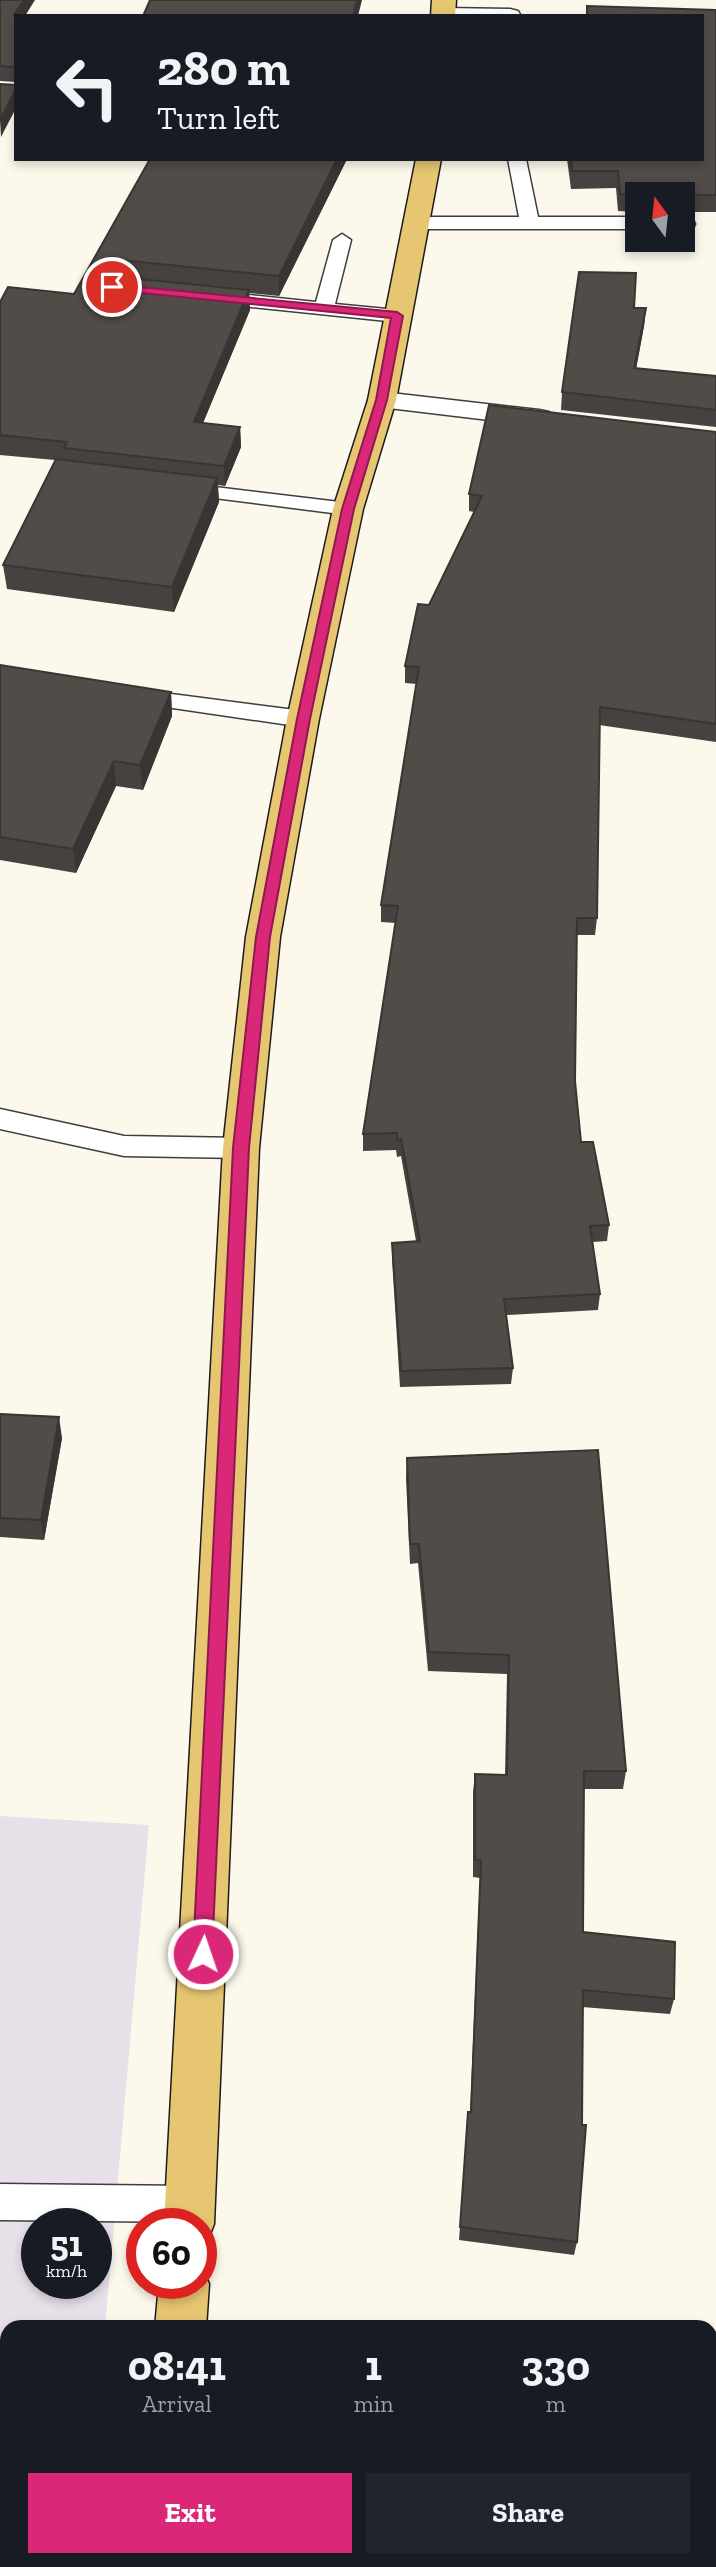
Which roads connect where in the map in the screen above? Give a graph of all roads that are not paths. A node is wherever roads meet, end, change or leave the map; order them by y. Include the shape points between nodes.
1 (429, 161) edge
2 (517, 161) edge
3 (416, 223) junction
4 (530, 223) junction
5 (625, 223) edge
6 (342, 240) dead end
7 (191, 295) edge
8 (324, 308) junction
9 (397, 316) junction
10 (382, 400) junction
11 (560, 421) edge
12 (158, 487) edge
13 (348, 509) junction
14 (107, 692) edge
15 (303, 719) junction
16 (0, 1119) edge
17 (241, 1148) junction
18 (0, 2202) edge
19 (190, 2208) edge
20 (126, 2210) edge
21 (183, 2299) edge
22 (181, 2320) edge

1 - 3 main road
2 - 4 lane
3 - 4 lane
3 - 9 main road
4 - 5 lane
6 - 8 lane
7 - 8 lane
8 - 9 lane
9 - 10 main road
10 - 11 street
10 - 13 main road
12 - 13 lane
13 - 15 main road
14 - 15 lane
15 - 17 main road via 263,937
16 - 17 lane via 124,1146
17 - 19 main road
18 - 20 lane
21 - 22 main road

